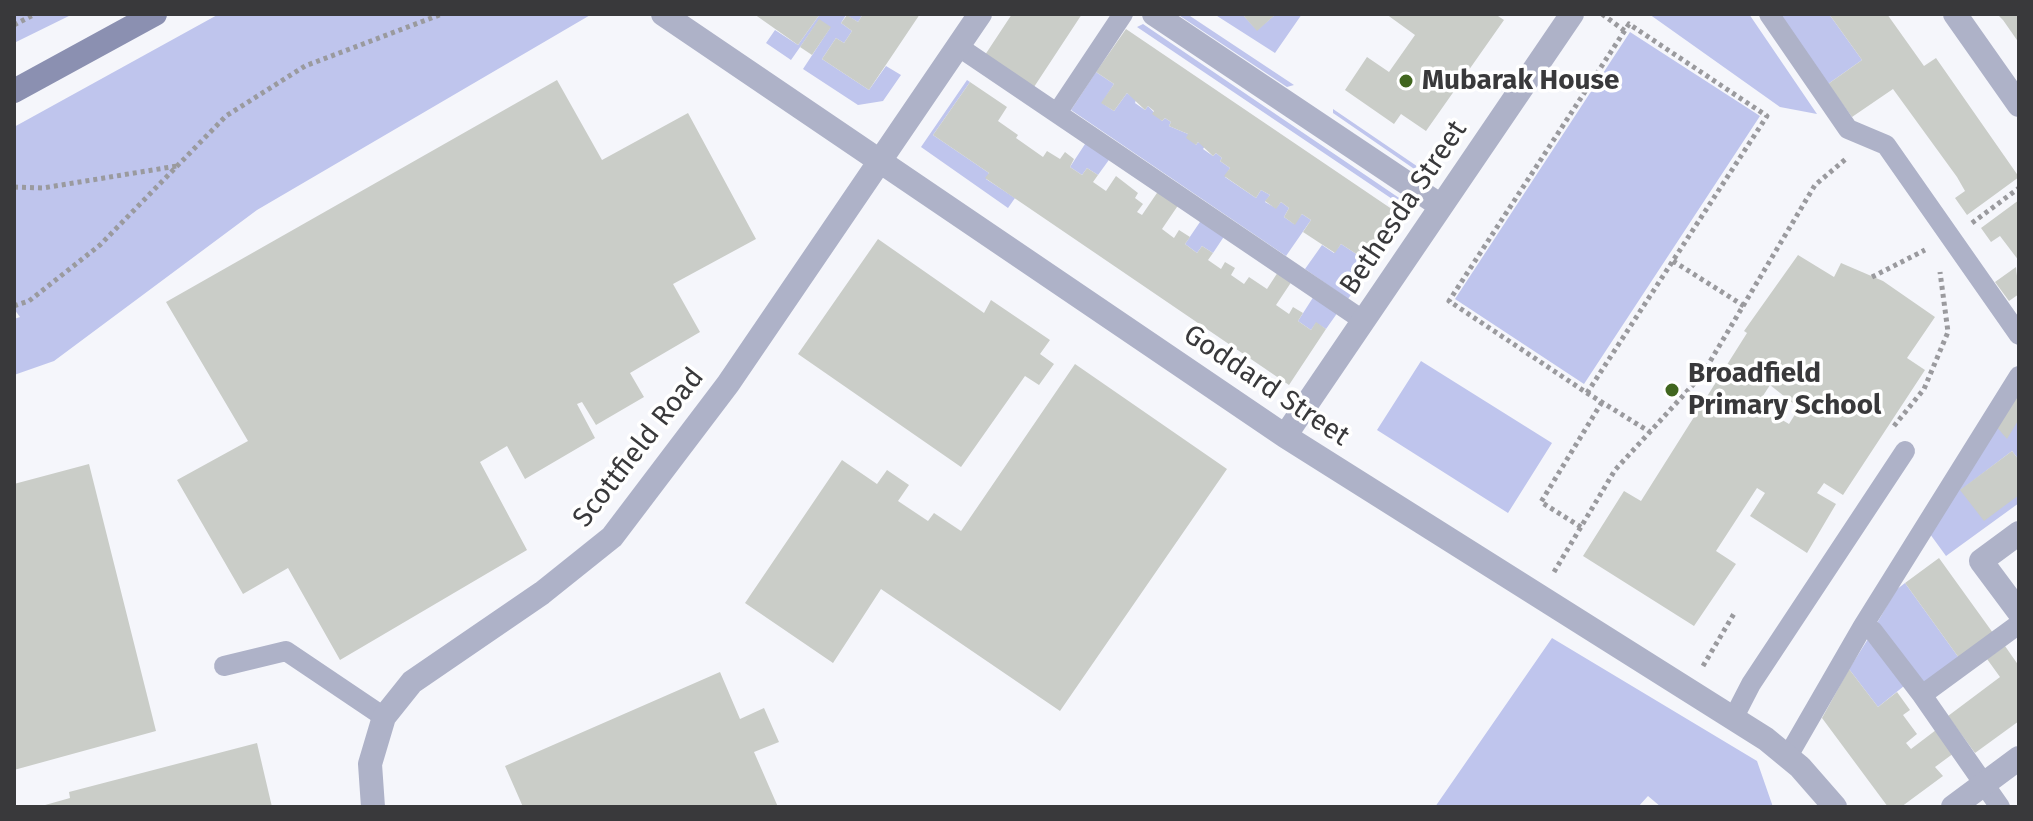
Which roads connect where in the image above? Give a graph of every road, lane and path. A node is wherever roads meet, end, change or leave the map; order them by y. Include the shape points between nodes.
1 (35, 14) edge
2 (155, 14) edge
3 (442, 14) edge
4 (663, 14) edge
5 (980, 14) edge
6 (1123, 14) edge
7 (1154, 14) edge
8 (1572, 14) edge
9 (1602, 14) edge
10 (1769, 14) edge
11 (1955, 14) edge
12 (14, 25) edge
13 (1625, 31) junction
14 (959, 47) junction
15 (14, 91) edge
16 (2019, 105) edge
17 (1057, 113) junction
18 (881, 162) junction
19 (1858, 164) dead end
20 (178, 166) junction
21 (14, 187) edge
22 (1441, 206) junction
23 (1922, 236) dead end
24 (1952, 238) junction
25 (1930, 248) dead end
26 (1673, 261) junction
27 (14, 306) edge
28 (1744, 306) junction
29 (1364, 321) junction
30 (2019, 335) edge
31 (2019, 376) edge
32 (1587, 393) junction
33 (1602, 402) junction
34 (1893, 427) dead end
35 (1650, 432) junction
36 (1285, 436) junction
37 (1905, 451) dead end
38 (1581, 527) junction
39 (2019, 533) edge
40 (1553, 574) dead end
41 (1735, 612) dead end
42 (2019, 612) edge
43 (2019, 624) edge
44 (1863, 626) junction
45 (224, 666) dead end
46 (1702, 667) dead end
47 (1922, 695) junction
48 (384, 717) junction
49 (1734, 717) junction
50 (1788, 756) junction
51 (2019, 758) edge
52 (1986, 782) junction
53 (373, 807) edge
54 (1835, 807) edge
55 (1953, 807) edge
56 (2000, 807) edge

1 - 12 path
2 - 15 street
3 - 20 path via 305,66 226,116
4 - 18 street, Goddard Street
5 - 14 street, Scottfield Road
6 - 17 lane
7 - 22 street
8 - 22 street, Bethesda Street
9 - 13 path
10 - 24 lane via 1848,129 1886,145
11 - 16 street
13 - 26 path via 1629,24 1767,116
13 - 32 path via 1449,301
14 - 17 lane
14 - 18 street, Scottfield Road
17 - 29 lane
18 - 36 street, Goddard Street
18 - 48 street, Scottfield Road via 728,384 612,537 542,593 412,682
19 - 28 path via 1848,158 1815,185
20 - 21 path via 43,188
20 - 27 path via 100,245 29,301
22 - 29 street, Bethesda Street
23 - 25 path
24 - 30 lane
24 - 34 path via 1939,263 1948,332 1924,389
26 - 28 path
26 - 32 path
28 - 35 path via 1702,375
29 - 36 street, Bethesda Street
31 - 44 lane
32 - 33 path
33 - 35 path
33 - 38 path via 1541,502
35 - 38 path via 1615,470
36 - 49 street, Goddard Street
37 - 49 lane
38 - 40 path
39 - 42 street via 1981,561
41 - 46 path
43 - 47 lane
44 - 47 lane via 1873,631
44 - 50 lane
45 - 48 lane via 286,651
47 - 52 lane
48 - 53 street, Scottfield Road via 370,764
49 - 50 street, Goddard Street
50 - 54 street, Goddard Street
51 - 52 street
52 - 55 street
52 - 56 lane

